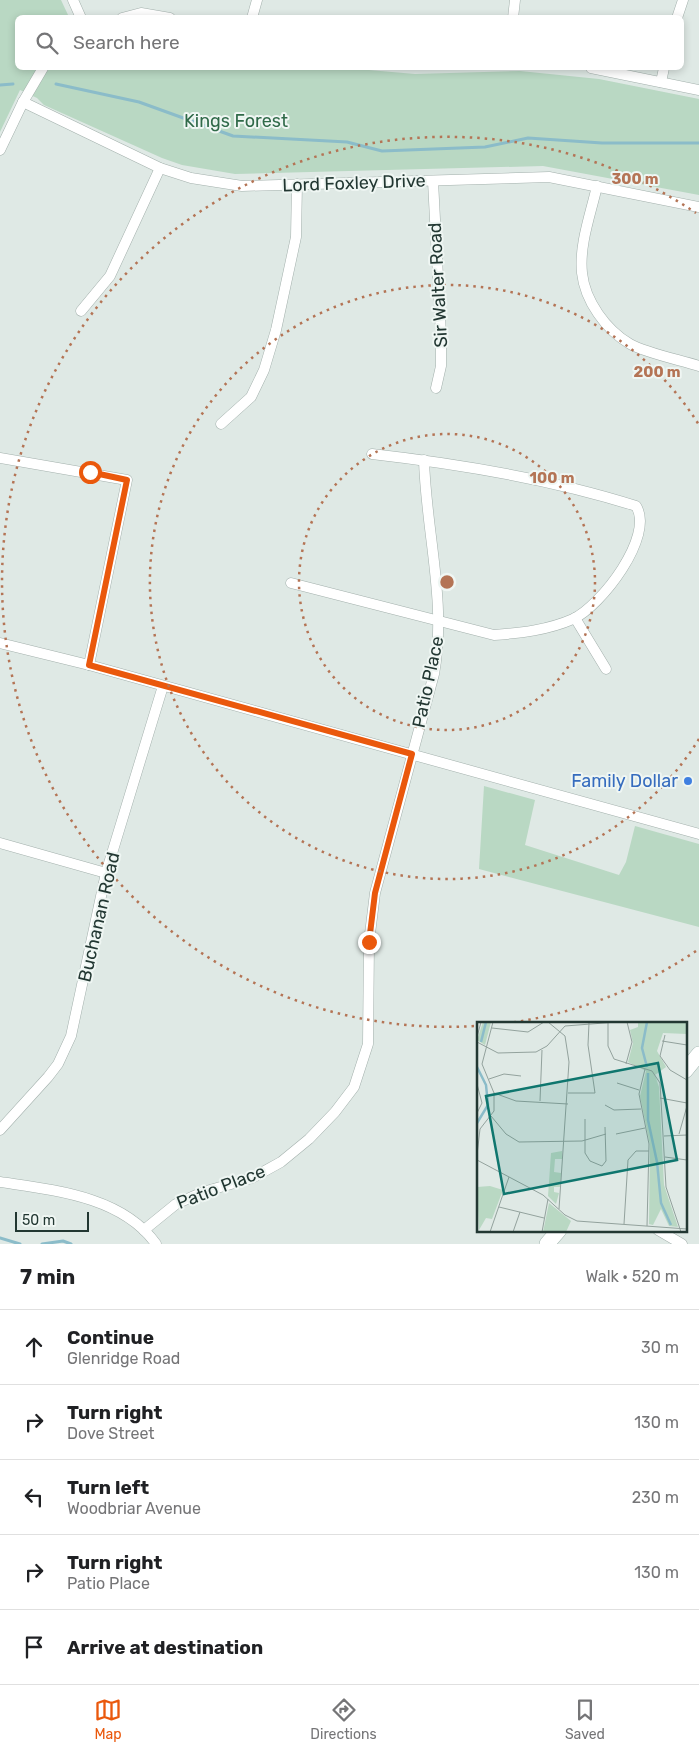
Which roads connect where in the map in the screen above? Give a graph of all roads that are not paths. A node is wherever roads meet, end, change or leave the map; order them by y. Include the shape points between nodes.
1 (73, 0) edge
2 (256, 0) edge
3 (515, 0) edge
4 (682, 0) edge
5 (80, 15) edge
6 (133, 15) edge
7 (153, 15) edge
8 (253, 15) edge
9 (513, 15) edge
10 (678, 15) edge
11 (42, 70) edge
12 (601, 70) edge
13 (664, 70) edge
14 (661, 82) junction
15 (699, 90) edge
16 (23, 102) junction
17 (0, 150) edge
18 (160, 168) junction
19 (433, 180) junction
20 (297, 184) junction
21 (597, 186) junction
22 (699, 207) edge
23 (81, 311) dead end
24 (699, 366) edge
25 (436, 388) dead end
26 (221, 424) dead end
27 (372, 454) dead end
28 (0, 458) edge
29 (424, 460) junction
30 (291, 583) dead end
31 (575, 618) junction
32 (440, 620) junction
33 (0, 643) edge
34 (89, 665) junction
35 (606, 669) dead end
36 (163, 686) junction
37 (412, 754) junction
38 (699, 834) edge
39 (0, 843) edge
40 (106, 873) junction
41 (699, 1054) edge
42 (686, 1070) edge
43 (0, 1130) edge
44 (0, 1182) edge
45 (144, 1230) junction
46 (557, 1232) edge
47 (661, 1232) edge
48 (156, 1244) edge
49 (547, 1244) edge
50 (682, 1244) edge

1 - 5 street
2 - 8 street
3 - 9 street
4 - 10 street
6 - 7 street
11 - 16 street
12 - 14 street
13 - 14 street
14 - 15 street
16 - 17 street
16 - 18 street, Lord Foxley Drive
18 - 20 street, Lord Foxley Drive via 191,178 242,186
18 - 23 street via 110,276
19 - 20 street, Lord Foxley Drive
19 - 21 street, Lord Foxley Drive via 549,176
19 - 25 street, Sir Walter Road via 441,336 441,366
20 - 26 street via 296,236 264,370 252,397
21 - 22 street, Lord Foxley Drive
21 - 24 street via 584,242 582,273 590,299 604,323 630,344
27 - 29 street
28 - 34 street via 127,480
29 - 31 street via 609,497 636,506 641,514 640,529 623,566 610,587
29 - 32 street, Patio Place
30 - 32 street
31 - 32 street via 528,632 494,635
31 - 35 street
32 - 37 street, Patio Place via 434,674
33 - 34 street
34 - 36 street
36 - 37 street
36 - 40 street, Buchanan Road
37 - 38 street
37 - 45 street, Patio Place via 375,893 369,942 368,1044 354,1087 309,1139 281,1162 252,1178 203,1192 176,1204
39 - 40 street
40 - 43 street, Buchanan Road via 71,1036 58,1064
41 - 42 street
44 - 45 street via 83,1198 110,1207
45 - 48 street
46 - 49 street
47 - 50 street

